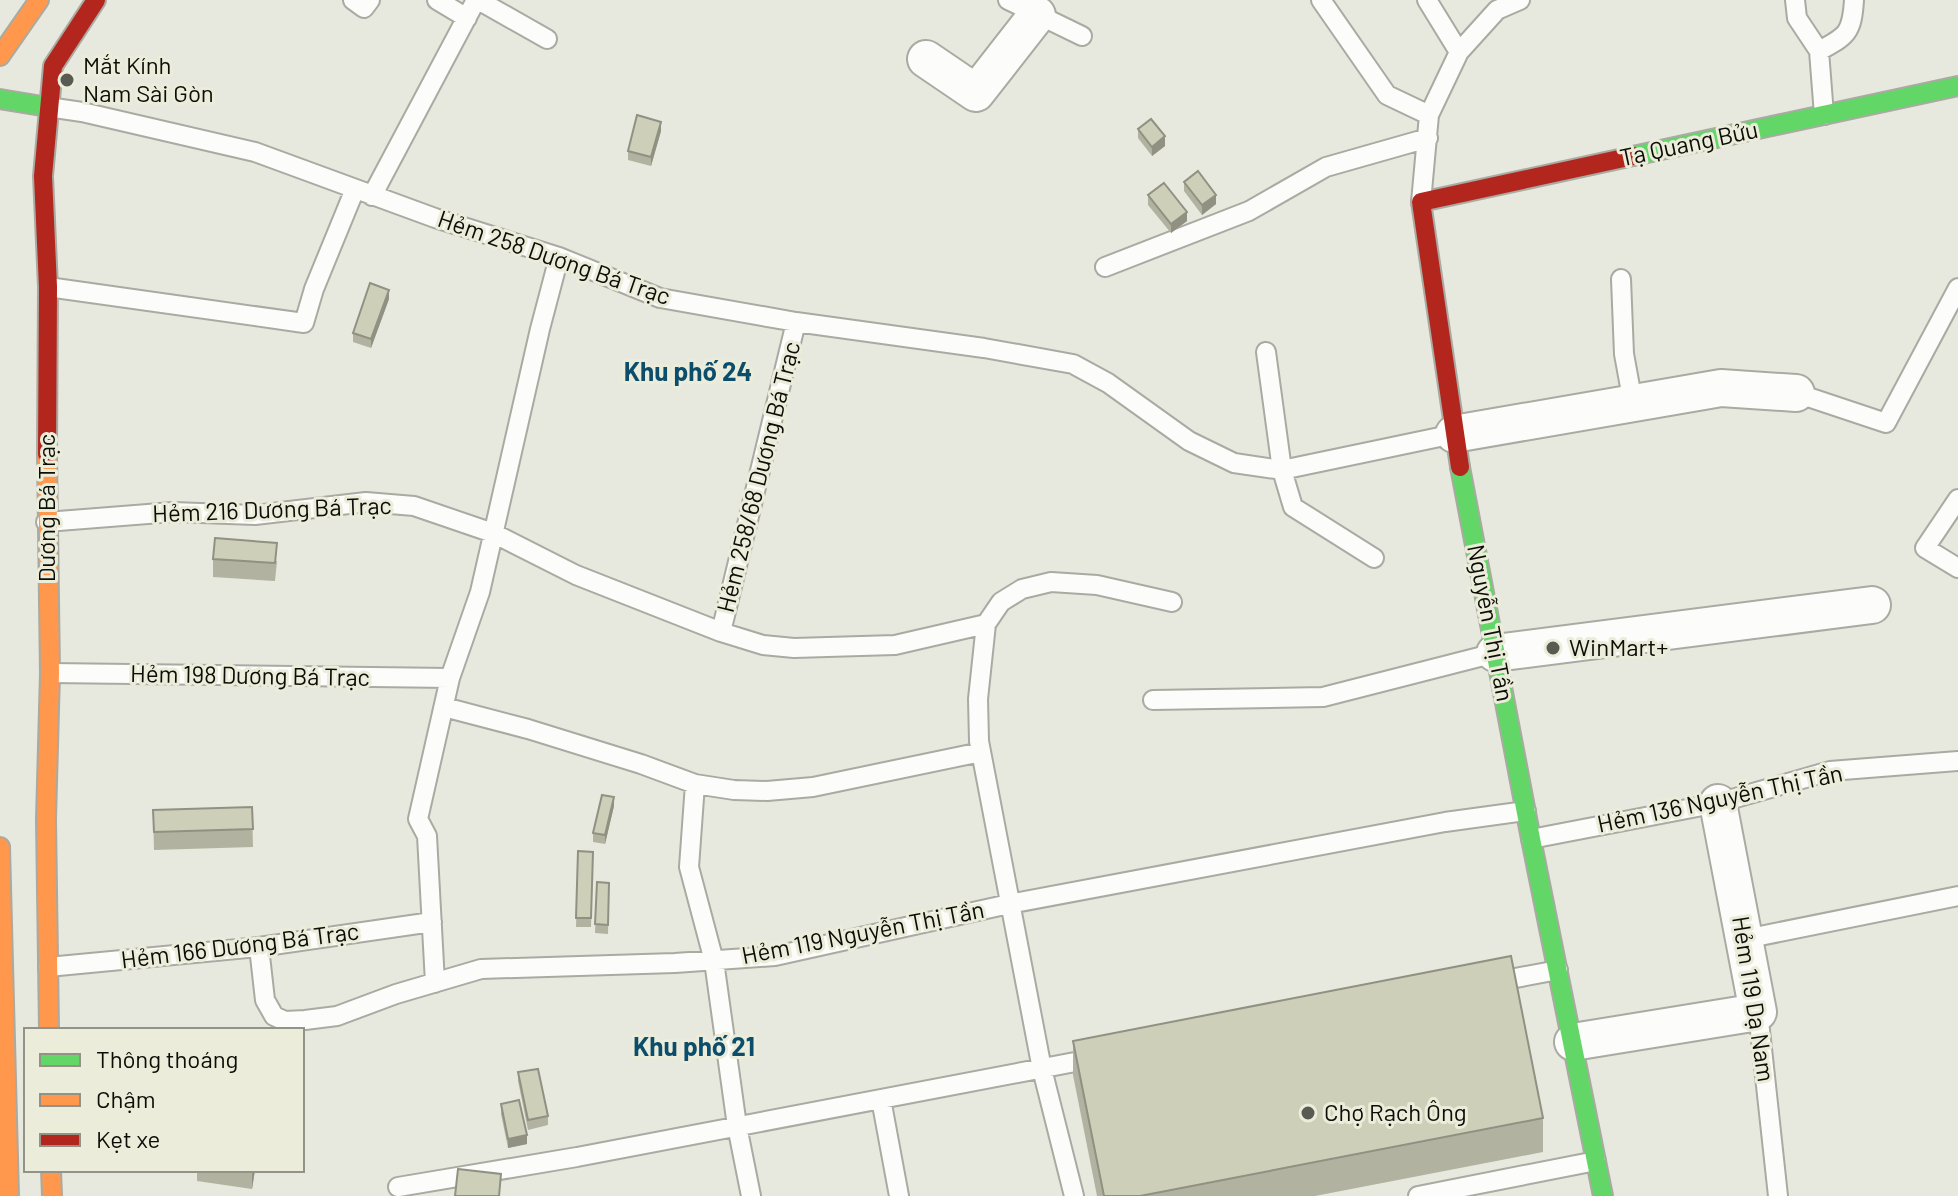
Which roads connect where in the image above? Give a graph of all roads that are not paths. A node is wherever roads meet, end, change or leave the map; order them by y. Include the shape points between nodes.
1 (39, 0) edge
2 (96, 0) edge
3 (437, 0) edge
4 (477, 0) edge
5 (1321, 0) edge
6 (1427, 0) edge
7 (1520, 0) edge
8 (1795, 0) edge
9 (1854, 0) edge
10 (1023, 8) edge
11 (467, 18) junction
12 (1082, 36) dead end
13 (547, 39) dead end
14 (1819, 51) junction
15 (1459, 52) junction
16 (0, 56) edge
17 (926, 59) dead end
18 (1950, 98) edge
19 (0, 99) edge
20 (48, 107) junction
21 (1429, 115) junction
22 (1824, 115) junction
23 (1428, 138) junction
24 (364, 192) junction
25 (1421, 202) junction
26 (559, 257) junction
27 (1105, 267) dead end
28 (1621, 279) dead end
29 (48, 287) junction
30 (1958, 288) edge
31 (796, 322) junction
32 (1266, 352) dead end
33 (1796, 393) joint
34 (1633, 403) junction
35 (1454, 434) junction
36 (1282, 470) junction
37 (1958, 499) edge
38 (46, 522) junction
39 (493, 533) junction
40 (1374, 558) dead end
41 (1958, 568) edge
42 (1172, 602) dead end
43 (1872, 605) dead end
44 (986, 624) junction
45 (721, 632) junction
46 (1495, 653) junction
47 (50, 673) junction
48 (450, 678) junction
49 (1153, 700) dead end
50 (444, 707) junction
51 (981, 752) junction
52 (1958, 761) edge
53 (695, 784) junction
54 (1718, 803) junction
55 (1526, 811) junction
56 (1531, 839) junction
57 (19, 860) edge
58 (1958, 896) edge
59 (1, 898) edge
60 (1009, 904) junction
61 (432, 922) junction
62 (1745, 939) junction
63 (259, 947) junction
64 (714, 961) junction
65 (48, 967) junction
66 (1558, 970) junction
67 (435, 983) junction
68 (1483, 984) edge
69 (1758, 1012) junction
70 (49, 1028) edge
71 (1573, 1042) junction
72 (4, 1050) edge
73 (1118, 1054) edge
74 (1042, 1069) junction
75 (881, 1099) junction
76 (737, 1126) junction
77 (1597, 1161) junction
78 (51, 1172) edge
79 (398, 1187) dead end
80 (9, 1196) edge
81 (52, 1196) edge
82 (751, 1196) edge
83 (899, 1196) edge
84 (1074, 1196) edge
85 (1418, 1196) edge
86 (1603, 1196) edge
87 (1778, 1196) edge

1 - 16 main road
2 - 20 main road, Dương Bá Trạc via 53,66
3 - 11 lane
4 - 11 lane
4 - 13 lane
5 - 21 lane via 1387,95
6 - 15 lane
7 - 15 lane, Nguyễn Thị Tần via 1497,10
8 - 14 lane via 1797,18
9 - 14 lane via 1849,32
10 - 12 lane
10 - 17 street via 976,93
11 - 24 lane
14 - 22 lane
15 - 21 lane, Nguyễn Thị Tần
18 - 22 main road, Tạ Quang Bửu
19 - 20 main road
20 - 24 lane, Hẻm 258 Dương Bá Trạc via 255,152
20 - 29 main road, Dương Bá Trạc via 43,176
21 - 23 lane, Nguyễn Thị Tần
22 - 25 main road, Tạ Quang Bửu
23 - 25 lane, Nguyễn Thị Tần
23 - 27 lane via 1326,167 1249,211
24 - 26 lane, Hẻm 258 Dương Bá Trạc
24 - 29 lane via 314,289 304,323
25 - 35 main road, Nguyễn Thị Tần
26 - 31 lane, Hẻm 258 Dương Bá Trạc via 660,298
26 - 39 lane
28 - 34 lane via 1624,354
29 - 38 main road, Dương Bá Trạc
30 - 33 lane via 1886,423
31 - 36 lane, Hẻm 258 Dương Bá Trạc via 1073,364 1222,458
31 - 45 lane, Hẻm 258/68 Dương Bá Trạc
32 - 36 lane
33 - 34 street via 1721,388
34 - 35 street
35 - 36 lane
35 - 46 main road, Nguyễn Thị Tần
36 - 40 lane via 1293,507
37 - 41 lane via 1925,548
38 - 39 lane, Hẻm 216 Dương Bá Trạc via 173,512 255,515 366,502 414,506
38 - 47 main road, Dương Bá Trạc
39 - 45 lane, Hẻm 216 Dương Bá Trạc via 576,575
39 - 48 lane via 480,592
42 - 44 lane via 1097,585 1051,582 1022,589 1001,602
43 - 46 street
44 - 45 lane, Hẻm 216 Dương Bá Trạc via 895,645 846,648 763,645
44 - 51 lane via 978,699
46 - 49 lane via 1323,697
46 - 55 main road, Nguyễn Thị Tần
47 - 48 lane, Hẻm 198 Dương Bá Trạc
47 - 57 main road, Dương Bá Trạc
48 - 50 lane
50 - 53 lane
50 - 61 lane via 418,819 427,836
51 - 53 lane via 813,787 767,791
51 - 60 lane
52 - 54 lane, Hẻm 136 Nguyễn Thị Tần via 1830,771
53 - 64 lane via 689,867
54 - 56 lane, Hẻm 136 Nguyễn Thị Tần
54 - 62 street, Hẻm 119 Dạ Nam
55 - 56 main road, Nguyễn Thị Tần
55 - 60 lane, Hẻm 119 Nguyễn Thị Tần
56 - 66 main road, Nguyễn Thị Tần
57 - 59 main road, Dương Bá Trạc
57 - 65 main road, Dương Bá Trạc
58 - 62 lane
59 - 72 main road, Dương Bá Trạc
60 - 64 lane, Hẻm 119 Nguyễn Thị Tần via 775,956
60 - 74 lane
61 - 63 lane, Hẻm 166 Dương Bá Trạc
61 - 67 lane
62 - 69 street, Hẻm 119 Dạ Nam
63 - 65 lane, Hẻm 166 Dương Bá Trạc
63 - 67 lane, Hẻm 119 Nguyễn Thị Tần via 265,1000 274,1016 285,1021 337,1016
64 - 67 lane, Hẻm 119 Nguyễn Thị Tần via 481,969
64 - 76 lane
65 - 70 main road, Dương Bá Trạc
66 - 68 lane
66 - 71 main road, Nguyễn Thị Tần
69 - 71 street
69 - 87 lane, Hẻm 119 Dạ Nam
71 - 77 main road, Nguyễn Thị Tần
72 - 80 main road, Dương Bá Trạc
73 - 74 lane
74 - 75 lane
74 - 84 lane
75 - 76 lane
75 - 83 lane
76 - 79 lane
76 - 82 lane
77 - 85 lane
77 - 86 main road, Nguyễn Thị Tần
78 - 81 main road

